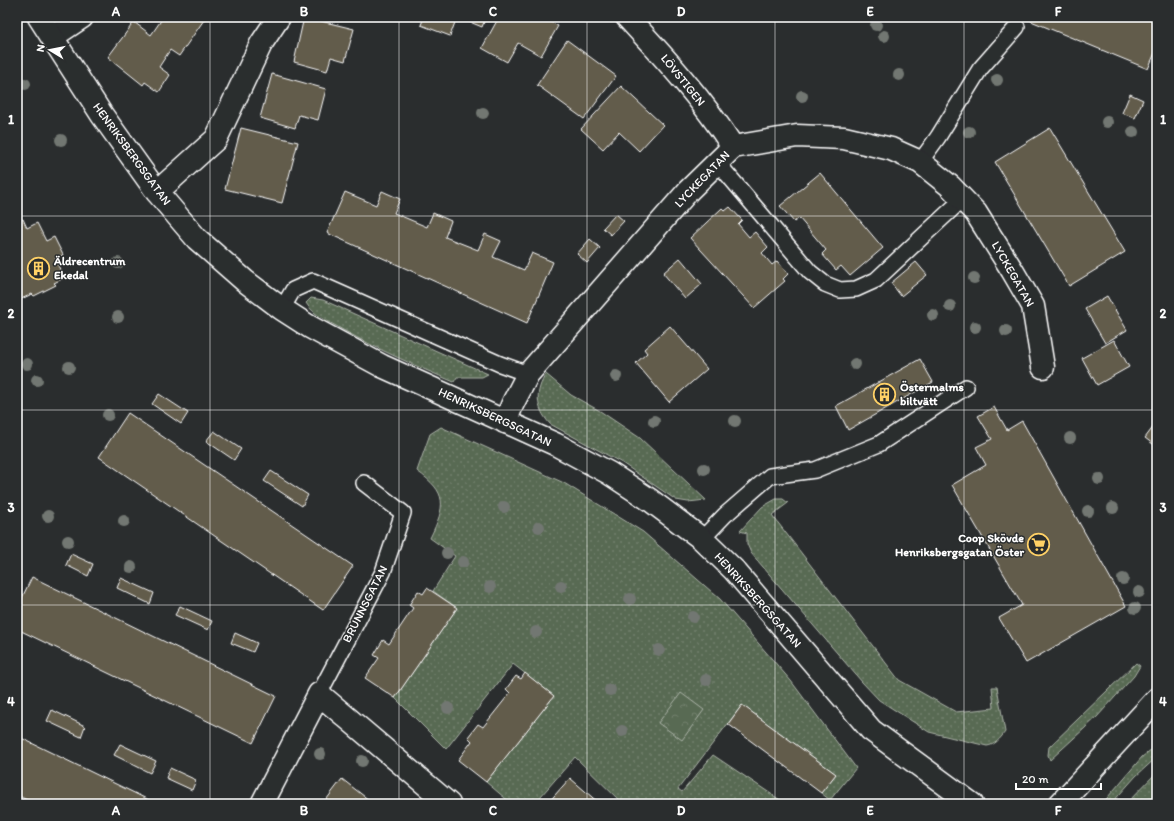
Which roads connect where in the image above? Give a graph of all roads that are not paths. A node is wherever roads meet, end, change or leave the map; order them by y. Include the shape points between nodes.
1 (40, 17) edge
2 (82, 17) edge
3 (279, 17) edge
4 (627, 17) edge
5 (1017, 27) dead end
6 (52, 37) junction
7 (733, 147) junction
8 (717, 162) junction
9 (920, 162) junction
10 (157, 192) junction
11 (964, 200) junction
12 (282, 309) junction
13 (1043, 366) dead end
14 (528, 374) junction
15 (966, 387) dead end
16 (505, 422) junction
17 (364, 482) dead end
18 (702, 539) junction
19 (319, 694) junction
20 (1157, 699) edge
21 (262, 804) edge
22 (449, 804) edge
23 (972, 804) edge
24 (1060, 804) edge

1 - 6 street, HENRIKSBERGSGATAN
2 - 6 street
3 - 10 street via 261,44 216,139
4 - 7 street, LÖVSTIGEN via 660,52
5 - 9 lane via 980,69
6 - 10 street, HENRIKSBERGSGATAN via 102,115
7 - 8 street, LYCKEGATAN
7 - 9 street, LYCKEGATAN via 797,136 844,138 891,149
8 - 11 lane via 810,272 825,284 840,290 856,289 876,280
8 - 14 street, LYCKEGATAN via 689,190
9 - 11 street, LYCKEGATAN
10 - 12 street, HENRIKSBERGSGATAN via 197,239
11 - 13 street, LYCKEGATAN via 976,213 1033,306
12 - 14 lane via 293,290 313,280 500,364
12 - 16 street, HENRIKSBERGSGATAN via 382,366
14 - 16 street, LYCKEGATAN
15 - 18 lane via 879,444 815,470 770,476
16 - 18 street, HENRIKSBERGSGATAN via 555,444 609,473
17 - 19 lane, BRUNNSGATAN via 403,513 383,572
18 - 23 street, HENRIKSBERGSGATAN via 734,570 871,730
19 - 21 street, BRUNNSGATAN
19 - 22 street
20 - 24 street

